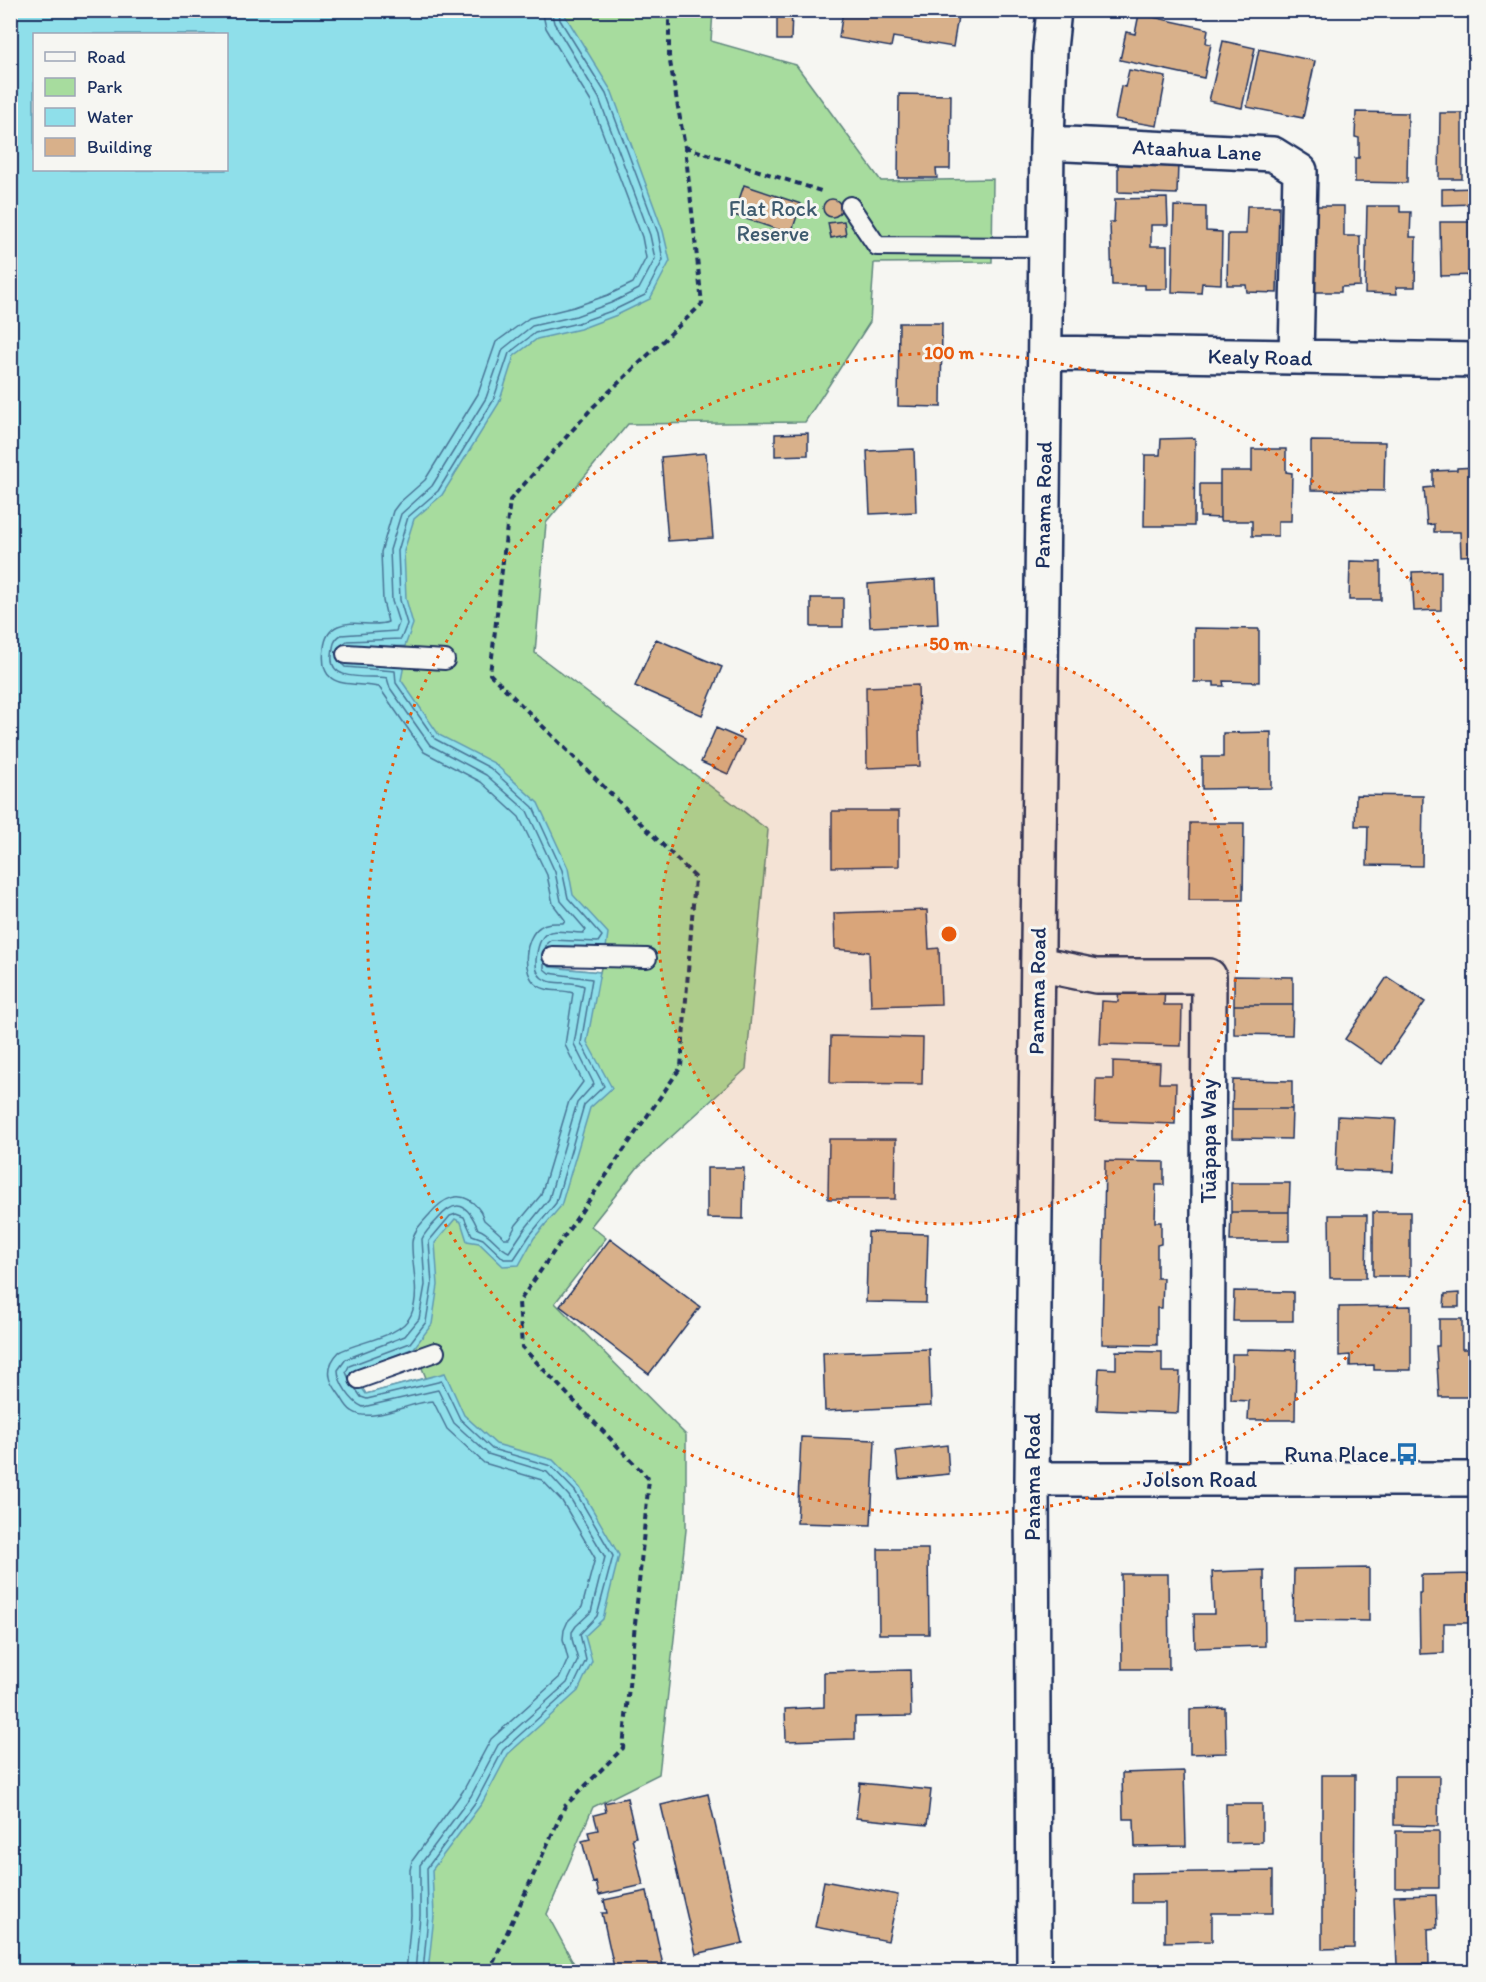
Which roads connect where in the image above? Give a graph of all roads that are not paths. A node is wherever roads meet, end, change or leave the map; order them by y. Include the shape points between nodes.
1 (1054, 10) edge
2 (1047, 143) junction
3 (850, 206) road end
4 (1045, 247) junction
5 (1045, 353) junction
6 (1296, 357) junction
7 (1476, 360) edge
8 (346, 654) dead end
9 (445, 660) dead end
10 (552, 956) dead end
11 (647, 958) dead end
12 (1038, 964) junction
13 (435, 1352) dead end
14 (359, 1379) dead end
15 (1032, 1479) junction
16 (1207, 1479) junction
17 (1476, 1479) edge
18 (1035, 1971) edge

1 - 2 street, Panama Road
2 - 4 street, Panama Road
2 - 6 street, Ataahua Lane via 1273,154 1300,171
3 - 4 lane via 877,246
4 - 5 street, Panama Road
5 - 6 street, Kealy Road
5 - 12 street, Panama Road
6 - 7 street, Kealy Road
8 - 9 lane
10 - 11 lane
12 - 15 street, Panama Road
12 - 16 street, Tūāpapa Way via 1096,976 1209,976
13 - 14 lane
15 - 16 street, Jolson Road
15 - 18 street, Panama Road
16 - 17 street, Jolson Road

